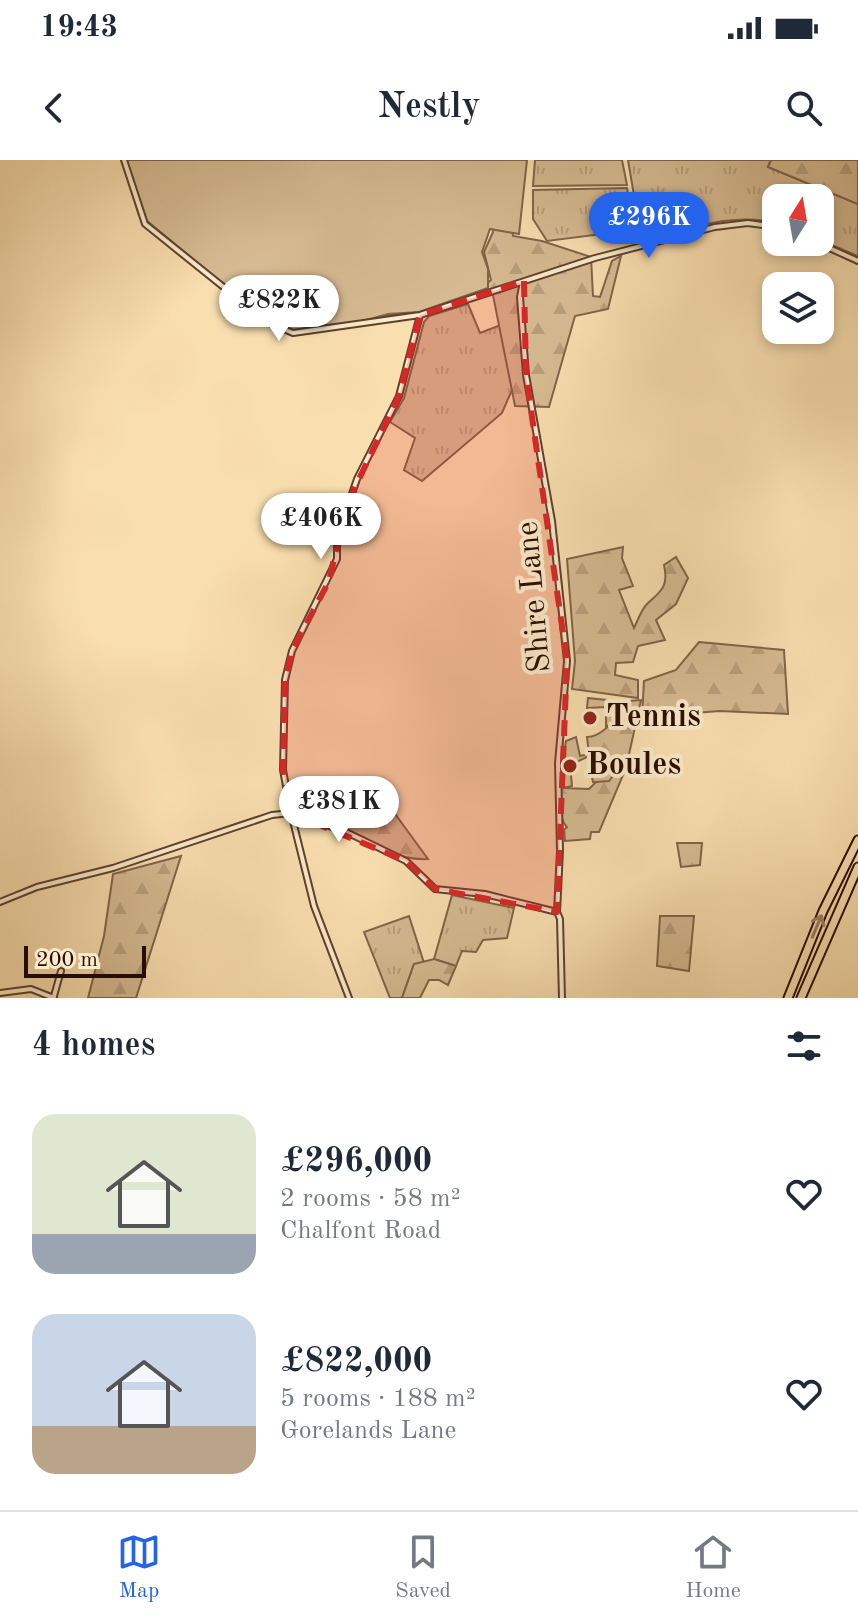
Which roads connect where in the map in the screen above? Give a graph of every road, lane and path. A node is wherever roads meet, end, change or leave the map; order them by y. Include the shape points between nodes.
1 (124, 160) edge
2 (762, 225) edge
3 (834, 250) edge
4 (858, 261) edge
5 (524, 281) junction
6 (420, 315) junction
7 (291, 813) junction
8 (858, 840) edge
9 (858, 867) edge
10 (0, 902) edge
11 (557, 912) junction
12 (61, 971) dead end
13 (0, 993) edge
14 (54, 998) edge
15 (349, 998) edge
16 (562, 998) edge
17 (788, 998) edge
18 (801, 998) edge

1 - 6 street via 145,224 267,322 293,333
2 - 5 street via 715,227
3 - 4 street
5 - 6 street
5 - 11 street, Shire Lane via 520,297 525,362 552,521 567,661 558,763
6 - 7 street via 399,396 357,479 337,538 333,570 292,651 285,680 283,770
7 - 10 street
7 - 11 street via 406,861 435,889 485,894
7 - 15 street via 314,906
17 -> 8 highway
9 - 18 highway
11 - 16 street, Shire Lane
12 - 14 street
13 - 14 street via 31,989

